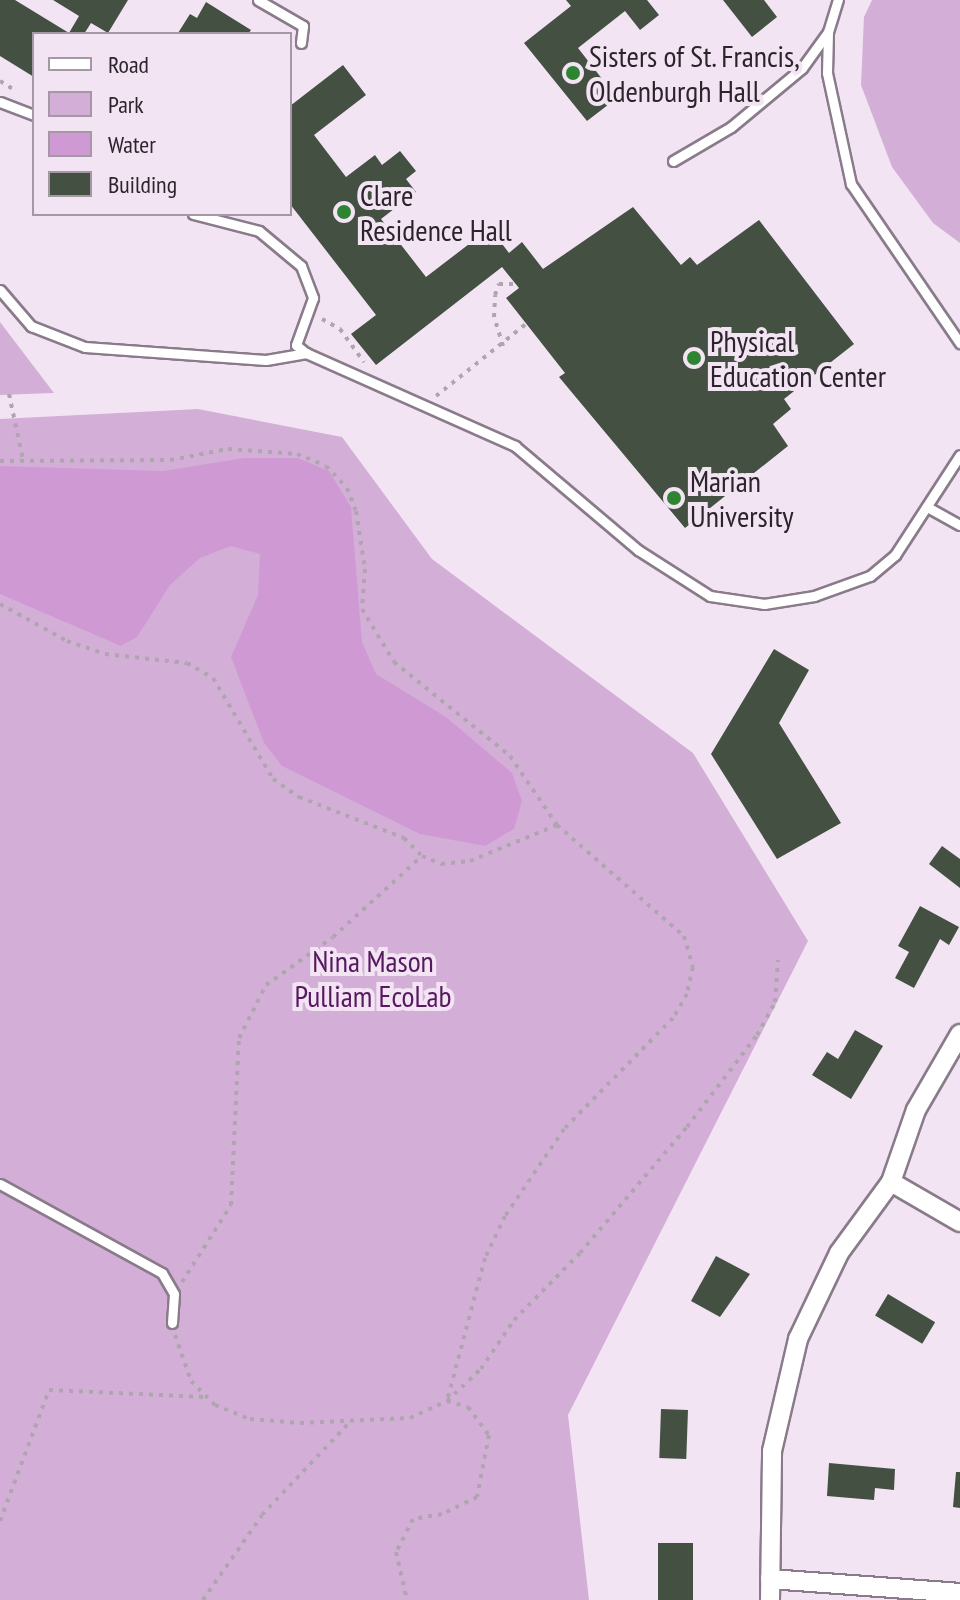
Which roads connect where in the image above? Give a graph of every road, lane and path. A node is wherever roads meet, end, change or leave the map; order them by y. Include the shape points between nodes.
1 (258, 0) edge
2 (838, 0) edge
3 (828, 32) junction
4 (301, 43) dead end
5 (0, 102) edge
6 (32, 114) edge
7 (673, 161) dead end
8 (201, 216) edge
9 (515, 284) dead end
10 (0, 290) edge
11 (322, 319) dead end
12 (526, 324) dead end
13 (960, 343) edge
14 (503, 346) junction
15 (306, 353) junction
16 (368, 367) dead end
17 (424, 390) dead end
18 (9, 394) dead end
19 (960, 455) edge
20 (23, 460) junction
21 (0, 461) edge
22 (929, 508) junction
23 (960, 525) edge
24 (0, 604) edge
25 (557, 825) junction
26 (422, 856) junction
27 (778, 960) dead end
28 (960, 1034) edge
29 (891, 1182) junction
30 (0, 1184) edge
31 (960, 1222) edge
32 (174, 1294) junction
33 (172, 1323) joint
34 (206, 1397) junction
35 (447, 1401) junction
36 (350, 1421) junction
37 (0, 1521) edge
38 (770, 1579) junction
39 (960, 1593) edge
40 (203, 1600) edge
41 (407, 1600) edge
42 (770, 1600) edge

1 - 4 lane via 303,26
2 - 3 lane
3 - 7 lane via 792,77 731,127
3 - 13 lane via 827,73 851,184
5 - 6 lane
8 - 15 lane via 259,231 301,266 313,298 296,345
9 - 14 path via 499,284 495,295 494,317
10 - 15 lane via 31,326 85,347 266,360
11 - 16 path via 340,329
12 - 14 path
14 - 17 path via 438,397
15 - 22 lane via 515,446 638,550 710,596 764,604 814,596 870,576 895,555
18 - 20 path
19 - 22 lane
20 - 21 path
20 - 25 path via 170,460 228,449 297,454 326,466 347,488 356,511 365,569 362,609 369,624 394,662 510,756
22 - 23 lane
24 - 26 path via 67,641 105,654 187,663 213,678 273,779 299,797 404,838
25 - 26 path via 470,861 441,864
25 - 35 path via 684,936 693,967 687,994 673,1018 564,1129 505,1216 470,1302
26 - 32 path via 333,937 266,985 239,1038 231,1205
27 - 35 path via 775,1002 757,1035 687,1127 580,1253 514,1320 481,1369
28 - 29 street via 916,1110
29 - 31 street
29 - 38 street via 829,1270 788,1367 772,1451
30 - 32 lane via 162,1273
32 - 33 lane
33 - 34 path via 191,1381
34 - 36 path via 250,1419
34 - 37 path via 105,1388 49,1390
35 - 36 path via 410,1418
35 - 41 path via 468,1407 489,1435 477,1497 442,1514 413,1519 396,1552
36 - 40 path via 262,1515
38 - 39 street
38 - 42 street

